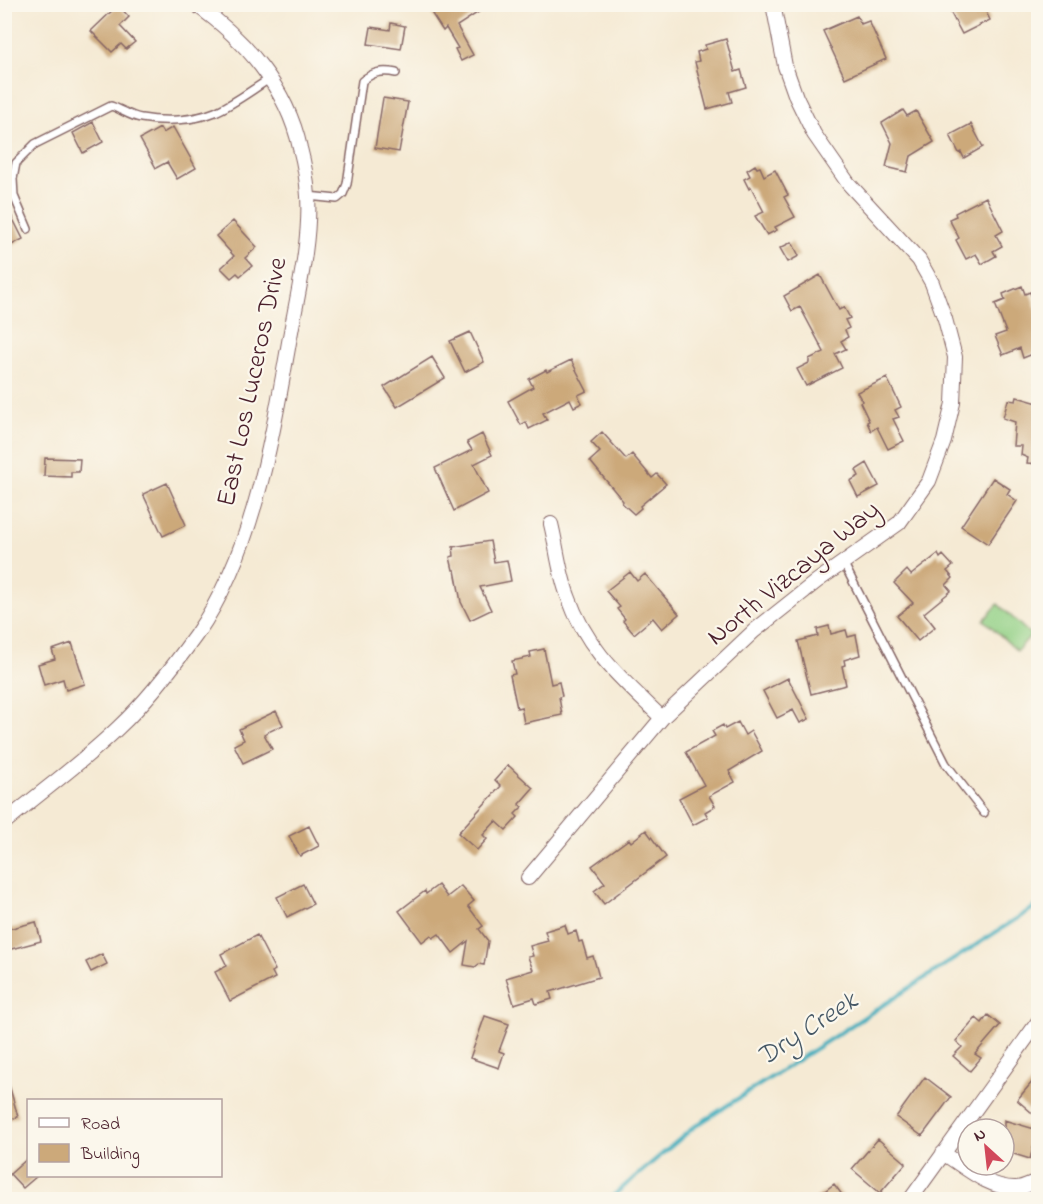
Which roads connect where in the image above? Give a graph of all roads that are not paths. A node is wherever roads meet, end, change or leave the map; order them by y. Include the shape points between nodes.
1 (195, 4) edge
2 (773, 4) edge
3 (396, 73) dead end
4 (271, 78) junction
5 (308, 196) junction
6 (28, 229) dead end
7 (551, 524) dead end
8 (843, 562) junction
9 (662, 718) junction
10 (984, 813) dead end
11 (4, 823) edge
12 (528, 878) dead end
13 (1038, 1022) edge
14 (944, 1153) junction
15 (1038, 1181) edge
16 (910, 1200) edge

1 - 4 street, East Los Luceros Drive via 225,27
2 - 8 street, North Vizcaya Way via 785,66 814,134 848,183 919,260 932,283 955,357 951,412 929,481 898,523
3 - 5 lane via 372,73 362,81 343,194 338,199
4 - 5 street, East Los Luceros Drive via 300,146
4 - 6 lane via 216,112 198,118 139,118 111,106 35,144 16,163 13,179 14,196
5 - 11 street, East Los Luceros Drive via 305,252 262,480 225,582 197,632 120,727
7 - 9 street via 567,594 581,627 606,664
8 - 9 street, North Vizcaya Way via 754,631
8 - 10 lane via 946,764
9 - 12 street, North Vizcaya Way
13 - 14 street
14 - 15 street via 979,1177 1002,1187 1018,1188
14 - 16 street

